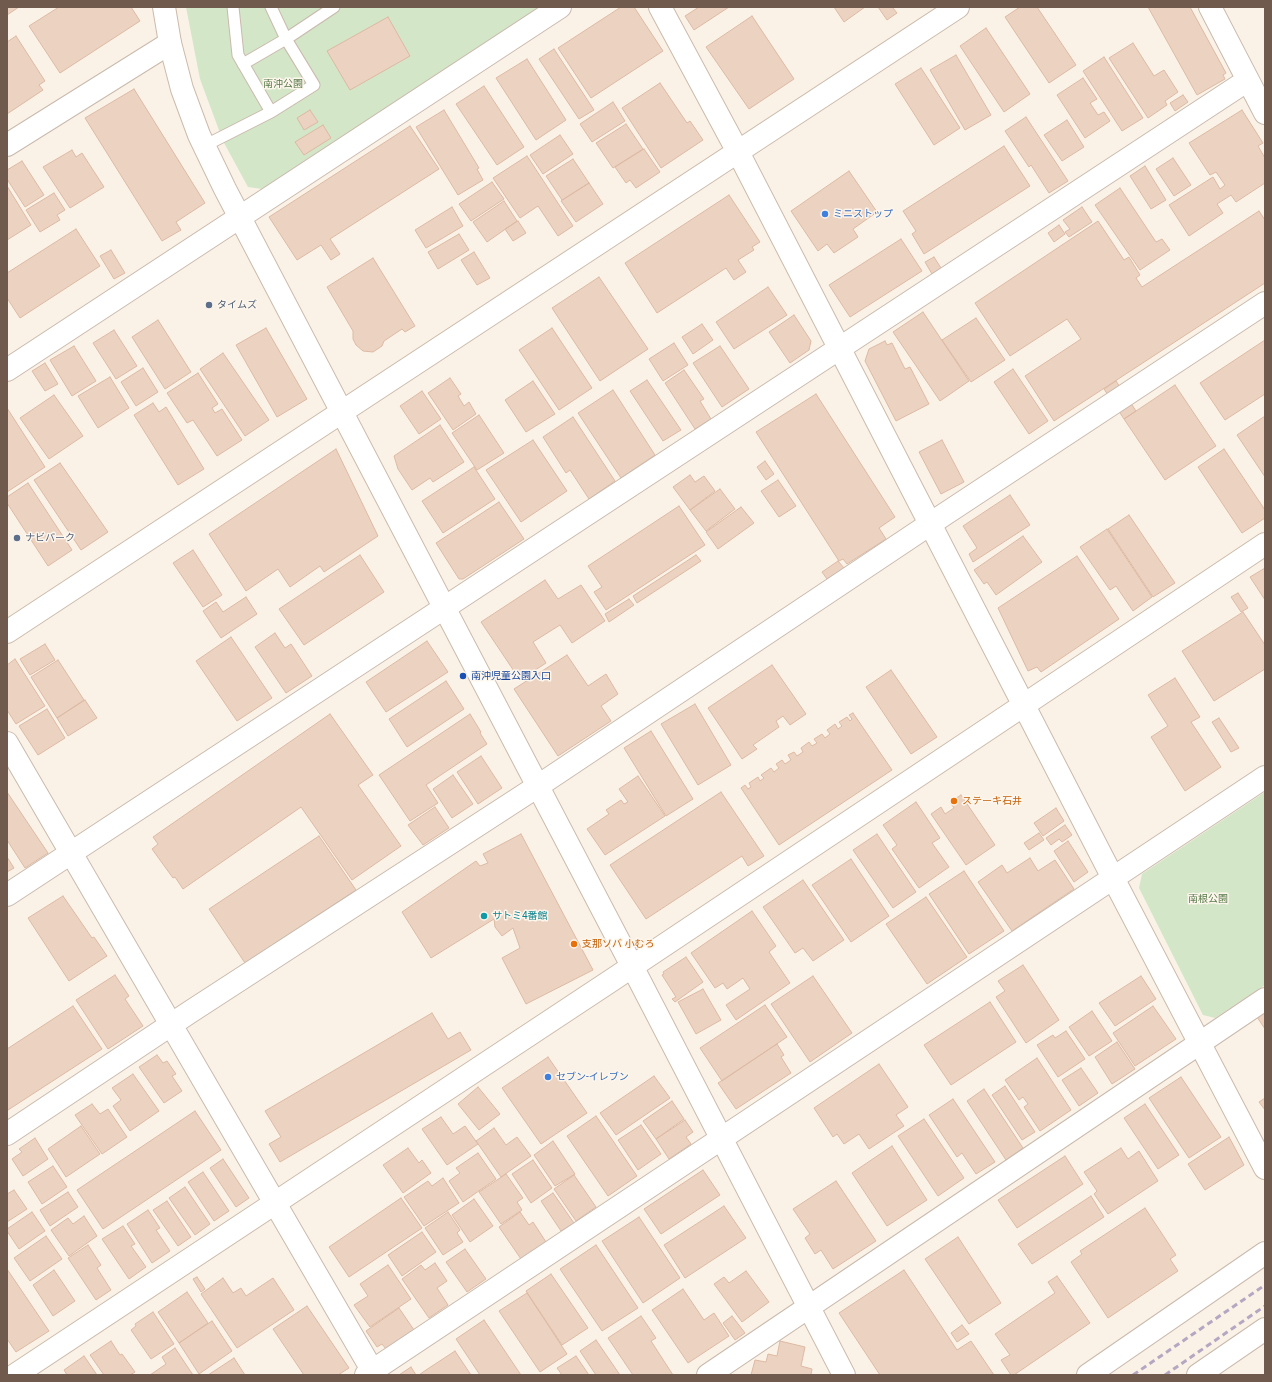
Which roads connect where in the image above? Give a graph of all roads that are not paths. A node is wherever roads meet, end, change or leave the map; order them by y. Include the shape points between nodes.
1 (164, 7) edge
2 (234, 7) edge
3 (271, 7) edge
4 (334, 7) edge
5 (560, 7) edge
6 (660, 7) edge
7 (958, 7) edge
8 (1210, 7) edge
9 (321, 11) edge
10 (286, 39) junction
11 (170, 43) junction
12 (243, 64) junction
13 (1248, 80) junction
14 (271, 112) junction
15 (1265, 113) edge
16 (7, 145) edge
17 (204, 146) junction
18 (738, 152) junction
19 (240, 217) junction
20 (1265, 303) edge
21 (839, 349) junction
22 (7, 370) edge
23 (341, 412) junction
24 (930, 524) junction
25 (1265, 544) edge
26 (444, 607) junction
27 (7, 632) edge
28 (1024, 704) junction
29 (7, 743) edge
30 (1265, 777) edge
31 (538, 786) junction
32 (71, 853) junction
33 (1113, 878) junction
34 (7, 895) edge
35 (632, 966) junction
36 (1265, 999) edge
37 (171, 1025) junction
38 (1200, 1043) junction
39 (7, 1134) edge
40 (722, 1138) junction
41 (1265, 1168) edge
42 (275, 1203) junction
43 (1265, 1253) edge
44 (808, 1307) junction
45 (1265, 1329) edge
46 (371, 1374) edge
47 (15, 1375) edge
48 (708, 1375) edge
49 (844, 1375) edge
50 (1088, 1375) edge
51 (1198, 1375) edge

1 - 11 street
2 - 12 lane via 238,55
3 - 10 lane
4 - 9 lane
5 - 19 street
6 - 18 street
7 - 18 street
8 - 13 street
9 - 10 lane
10 - 12 lane
10 - 14 lane via 314,85
11 - 16 street
11 - 17 street via 182,89
12 - 14 lane
13 - 15 street
13 - 21 street
14 - 17 lane
17 - 19 street
18 - 21 street
18 - 23 street
19 - 22 street
19 - 23 street
20 - 24 street
21 - 24 street
21 - 26 street
23 - 26 street
23 - 27 street
24 - 28 street
24 - 31 street
25 - 28 street
26 - 31 street
26 - 32 street
28 - 33 street
28 - 35 street
29 - 32 street
30 - 33 street
31 - 35 street
31 - 37 street
32 - 34 street
32 - 37 street
33 - 38 street
33 - 40 street
35 - 40 street
35 - 42 street
36 - 38 street
37 - 39 street
37 - 42 street
38 - 41 street
38 - 44 street
40 - 44 street
40 - 46 street
42 - 46 street
42 - 47 street
43 - 50 street
44 - 48 street
44 - 49 street
45 - 51 street

